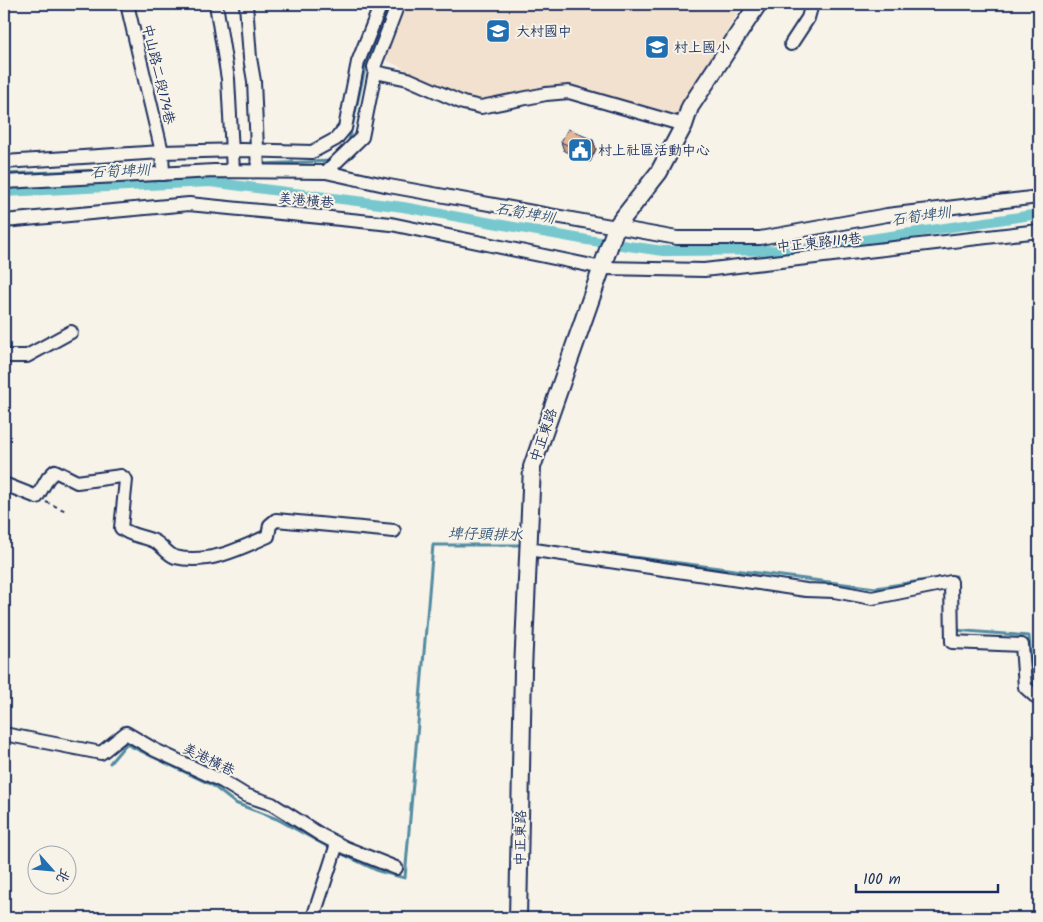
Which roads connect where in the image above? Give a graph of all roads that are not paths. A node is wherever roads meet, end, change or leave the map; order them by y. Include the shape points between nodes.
1 (128, 4) edge
2 (216, 4) edge
3 (246, 4) edge
4 (381, 4) edge
5 (398, 4) edge
6 (758, 4) edge
7 (812, 4) edge
8 (791, 44) dead end
9 (375, 72) junction
10 (684, 125) junction
11 (336, 139) junction
12 (232, 150) junction
13 (200, 151) junction
14 (162, 152) junction
15 (257, 152) junction
16 (348, 152) junction
17 (4, 162) edge
18 (233, 171) junction
19 (258, 171) junction
20 (200, 172) junction
21 (326, 172) junction
22 (163, 174) junction
23 (4, 182) edge
24 (1039, 197) edge
25 (4, 221) edge
26 (616, 228) junction
27 (1039, 231) edge
28 (602, 268) junction
29 (71, 332) dead end
30 (4, 356) edge
31 (4, 484) edge
32 (394, 531) dead end
33 (528, 550) junction
34 (1039, 696) edge
35 (4, 734) edge
36 (337, 844) junction
37 (396, 868) dead end
38 (313, 918) edge
39 (518, 918) edge

1 - 14 street, 中山路二段174巷
2 - 12 street via 228,80
3 - 15 street
4 - 11 street via 358,62 346,128
5 - 9 street via 374,67
6 - 10 main road, 中正東路 via 690,107
7 - 8 street via 808,18
9 - 10 street via 408,79 481,108 569,92
9 - 16 street via 362,137
10 - 26 main road, 中正東路 via 659,172
11 - 15 street via 312,152
11 - 16 street
12 - 13 street
12 - 15 street
12 - 18 street
13 - 14 street
13 - 20 street
14 - 17 street
14 - 22 street, 中山路二段174巷
15 - 19 street
16 - 21 street
18 - 19 street
18 - 20 street
19 - 21 street
20 - 22 street
21 - 26 street
22 - 23 street
24 - 26 street via 887,215 760,238 677,238
25 - 28 street, 美港橫巷 via 189,204 391,224
26 - 28 main road, 中正東路
27 - 28 street, 中正東路119巷 via 704,270
28 - 33 main road, 中正東路 via 532,467
29 - 30 street via 27,356
31 - 32 street via 37,497 56,471 76,482 121,476 126,480 121,528 155,541 174,556 203,559 234,551 268,536 270,526 276,520
33 - 34 street via 872,598 952,582 952,642 1022,645 1025,687
33 - 39 main road, 中正東路
35 - 36 street, 美港橫巷 via 100,753 126,733 245,795 272,804
36 - 37 street, 美港橫巷
36 - 38 street

